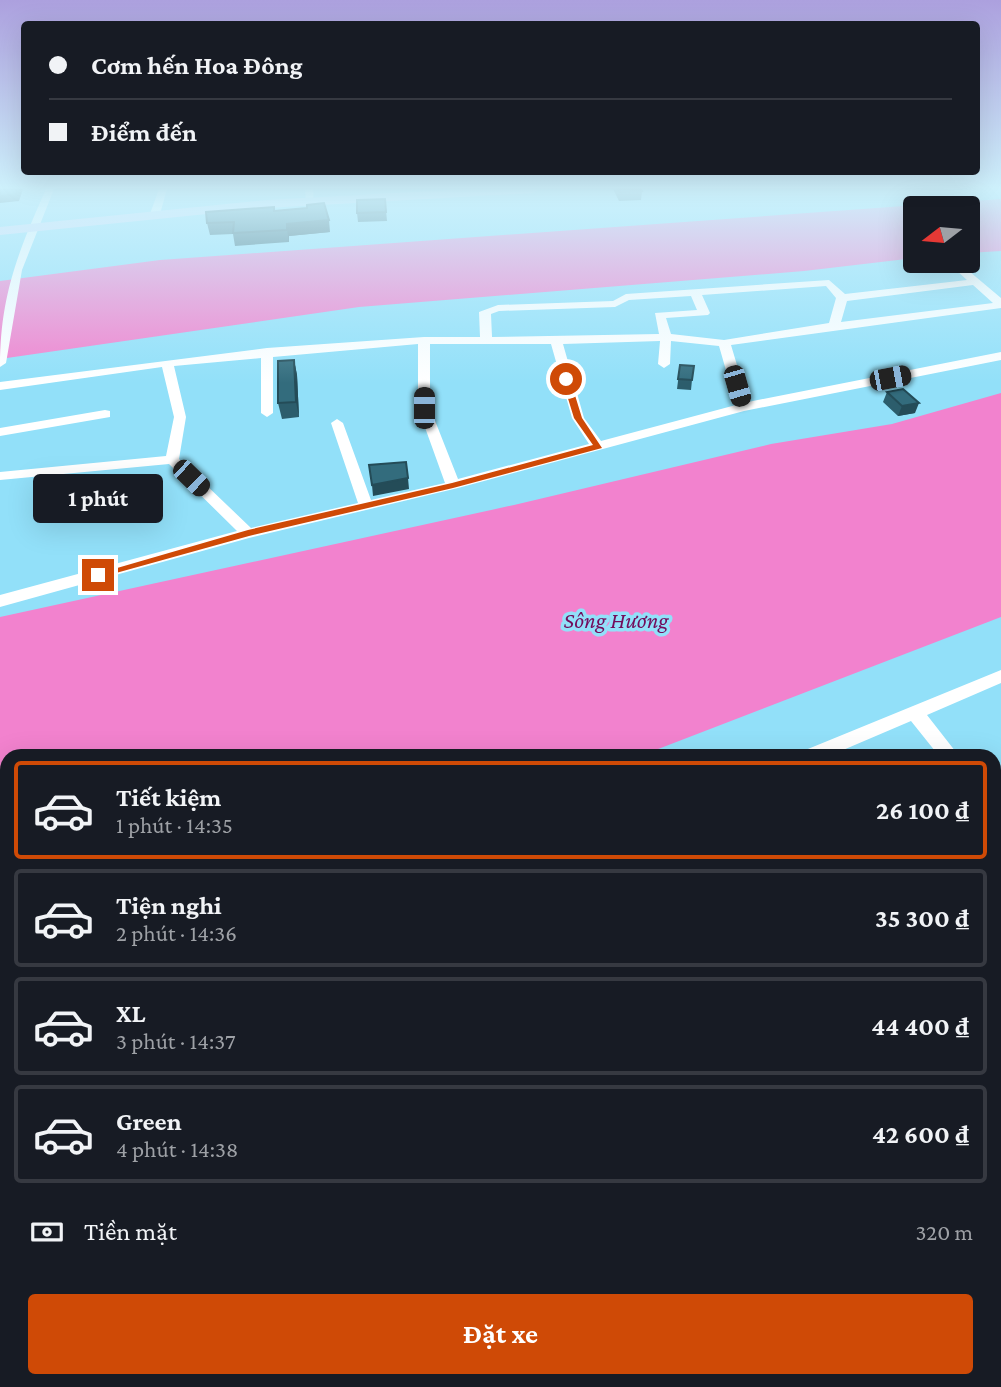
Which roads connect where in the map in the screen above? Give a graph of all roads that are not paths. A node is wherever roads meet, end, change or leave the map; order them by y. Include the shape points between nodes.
1 (24, 254) edge
2 (965, 273) edge
3 (975, 282) junction
4 (696, 294) junction
5 (842, 298) junction
6 (1001, 304) edge
7 (834, 326) junction
8 (666, 337) junction
9 (424, 340) junction
10 (486, 340) junction
11 (556, 341) junction
12 (724, 343) junction
13 (267, 352) junction
14 (1001, 356) edge
15 (0, 363) edge
16 (167, 363) junction
17 (664, 364) dead end
18 (0, 386) edge
19 (743, 407) junction
20 (267, 413) dead end
21 (105, 414) dead end
22 (337, 423) dead end
23 (0, 432) edge
24 (598, 447) junction
25 (172, 460) junction
26 (0, 476) edge
27 (453, 485) junction
28 (366, 505) junction
29 (248, 533) junction
30 (0, 601) edge
31 (1001, 676) edge
32 (914, 712) junction
33 (827, 749) edge
34 (944, 749) edge

1 - 15 street
2 - 3 street
3 - 5 street
3 - 6 street
4 - 5 street via 829,284
4 - 8 street via 704,313 659,315
4 - 10 street via 626,298 615,304 498,308 485,312
5 - 7 street
6 - 7 street
7 - 12 street
8 - 11 street
8 - 12 street
8 - 17 street
9 - 10 street
9 - 13 street
9 - 27 street via 424,408
10 - 11 street
11 - 24 street via 578,418
12 - 19 street
13 - 16 street
13 - 20 street
14 - 19 street
16 - 18 street
16 - 25 street via 180,417
19 - 24 street
21 - 23 street
22 - 28 street
24 - 27 street
25 - 26 street
25 - 29 street
27 - 28 street
28 - 29 street
29 - 30 street
31 - 32 street
32 - 33 street
32 - 34 street

